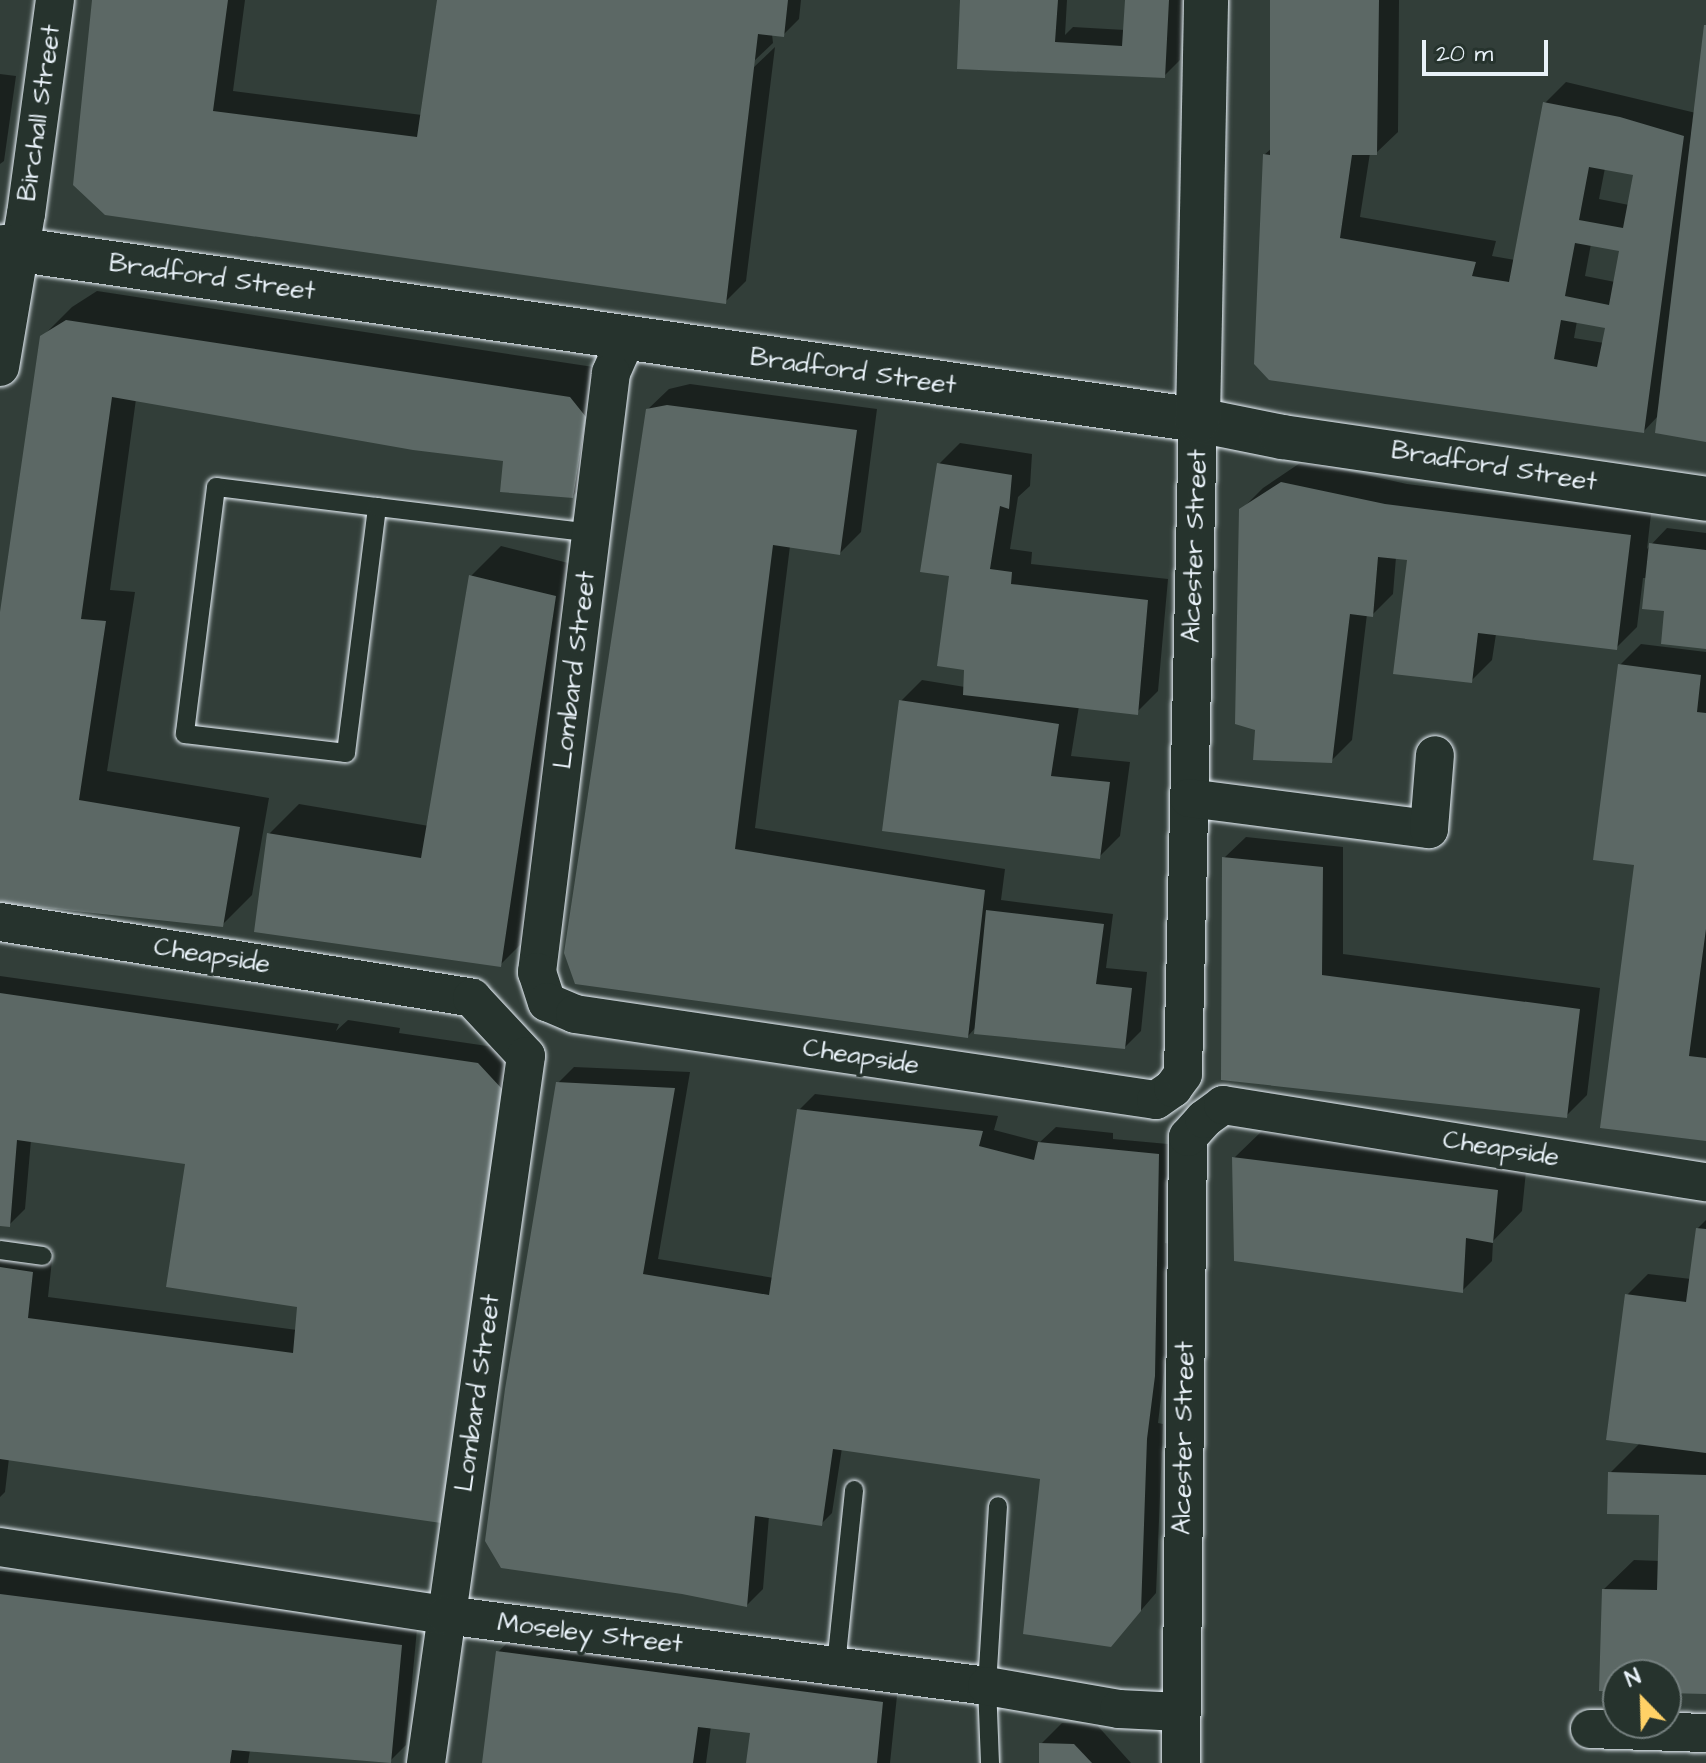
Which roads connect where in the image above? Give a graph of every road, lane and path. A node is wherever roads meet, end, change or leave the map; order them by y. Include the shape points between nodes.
1 (55, 0) edge
2 (1206, 0) edge
3 (10, 248) edge
4 (626, 339) junction
5 (0, 367) edge
6 (1198, 420) junction
7 (1706, 499) edge
8 (377, 507) junction
9 (592, 533) junction
10 (1435, 755) dead end
11 (1189, 798) junction
12 (0, 922) edge
13 (547, 1002) joint
14 (504, 1032) joint
15 (1173, 1088) joint
16 (1204, 1119) joint
17 (1706, 1182) edge
18 (0, 1250) edge
19 (43, 1256) dead end
20 (854, 1490) dead end
21 (998, 1506) dead end
22 (0, 1547) edge
23 (446, 1615) junction
24 (836, 1665) junction
25 (987, 1686) junction
26 (1181, 1712) junction
27 (1590, 1729) dead end
28 (1706, 1733) edge
29 (426, 1763) edge
30 (990, 1763) edge
31 (1181, 1763) edge

1 - 3 street, Birchall Street
2 - 6 street, Alcester Street
3 - 4 street, Bradford Street
3 - 5 street, Birchall Street
4 - 6 street, Bradford Street
4 - 9 street, Lombard Street via 611,373
6 - 7 street, Bradford Street
6 - 11 street, Alcester Street
8 - 8 lane via 346,753 185,734 216,487
8 - 9 lane
9 - 13 street, Lombard Street via 537,972
10 - 11 street via 1429,829
11 - 15 street, Alcester Street via 1183,1074
12 - 14 street, Cheapside via 472,998
13 - 15 street, Cheapside via 575,1014 1113,1095 1156,1100
14 - 23 street, Lombard Street via 526,1056
16 - 17 street, Cheapside via 1223,1105
16 - 26 street, Alcester Street via 1188,1137
18 - 19 lane
20 - 24 lane
21 - 25 lane
22 - 23 street, Moseley Street
23 - 24 street, Moseley Street
23 - 29 street, Lombard Street
24 - 25 street, Moseley Street
25 - 26 street, Moseley Street via 1119,1709
25 - 30 lane
26 - 31 street, Alcester Street
27 - 28 street

